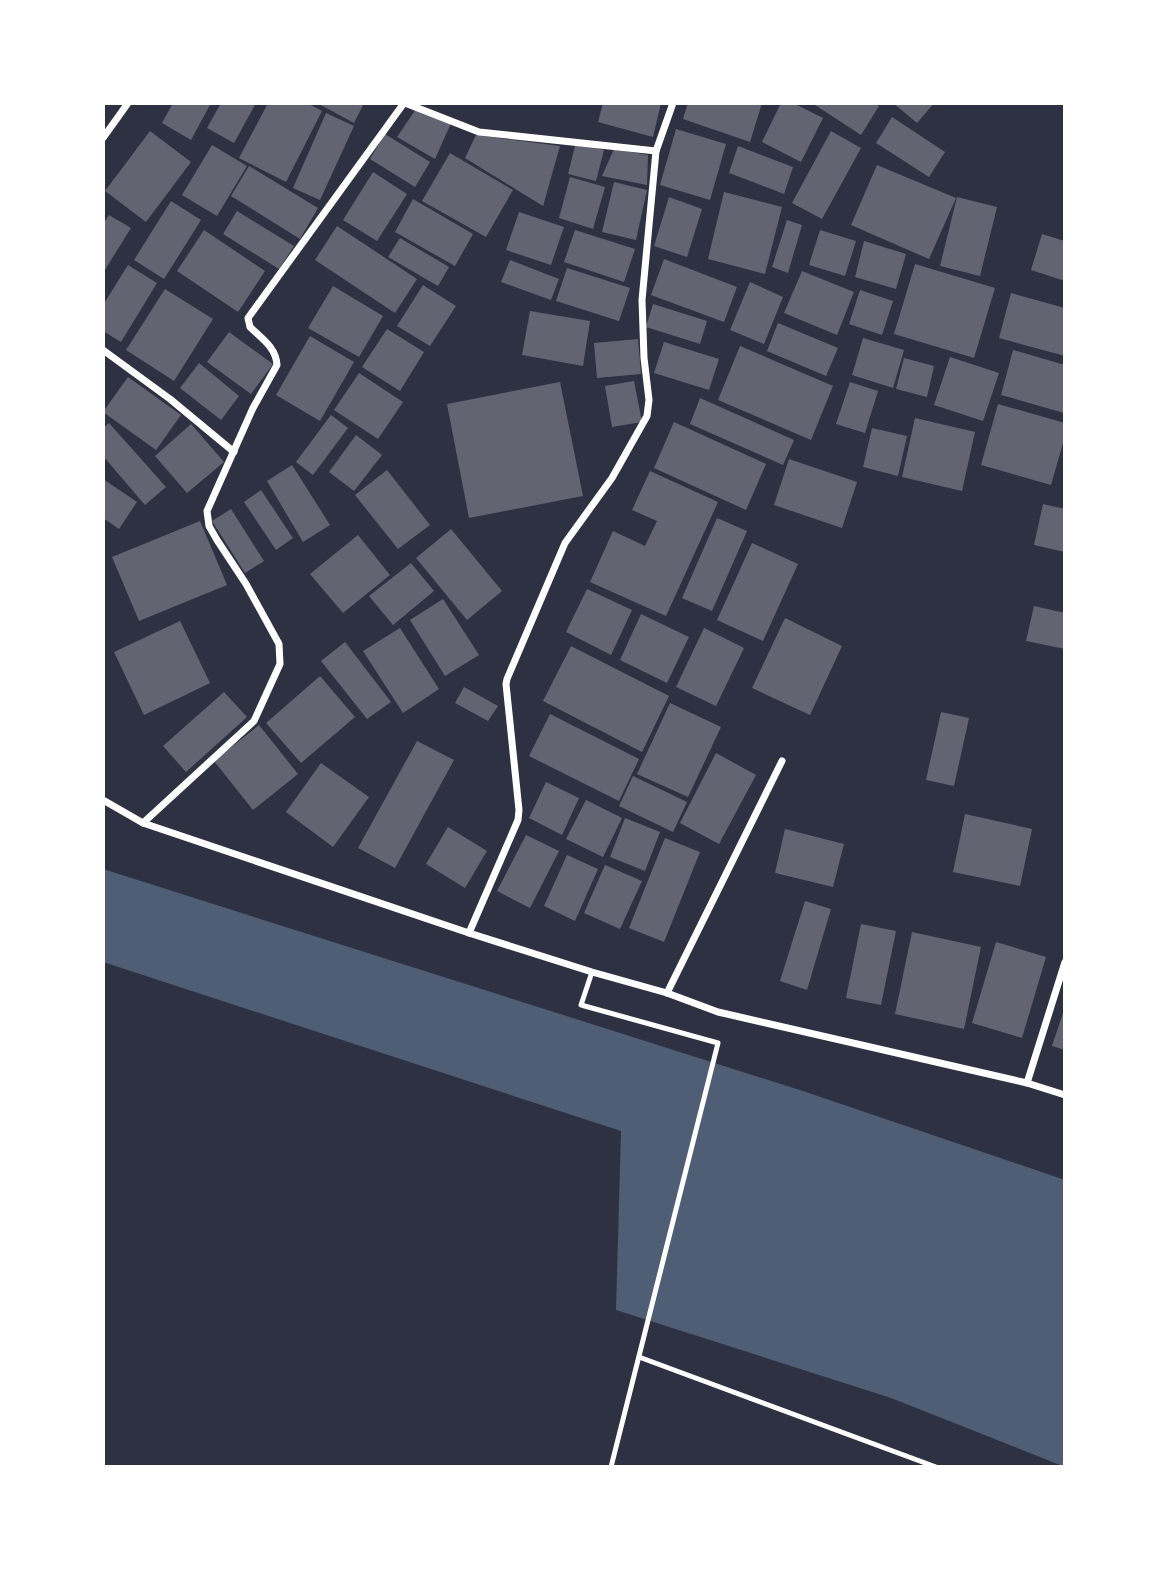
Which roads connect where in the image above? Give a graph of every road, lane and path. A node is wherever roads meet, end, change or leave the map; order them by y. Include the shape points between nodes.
1 (128, 103) edge
2 (404, 103) edge
3 (673, 103) edge
4 (103, 138) edge
5 (656, 151) junction
6 (103, 350) edge
7 (234, 453) junction
8 (782, 761) dead end
9 (103, 800) edge
10 (144, 823) junction
11 (468, 933) junction
12 (1065, 962) edge
13 (592, 972) junction
14 (667, 993) junction
15 (1027, 1083) junction
16 (1065, 1096) edge
17 (639, 1357) junction
18 (611, 1467) edge
19 (936, 1467) edge

1 - 4 street
2 - 5 street via 480,132
2 - 7 street via 248,318 250,327 270,345 277,365
3 - 5 street
5 - 11 street via 642,300 647,416 612,478 565,543 507,679 517,826
6 - 7 street
7 - 10 street via 207,511 209,526 279,644 281,664 254,721
8 - 14 street
9 - 10 street
10 - 11 street
11 - 13 street
12 - 15 street
13 - 14 street
13 - 17 lane via 581,1005 718,1043
14 - 15 street via 718,1012
15 - 16 street
17 - 18 lane
17 - 19 lane

